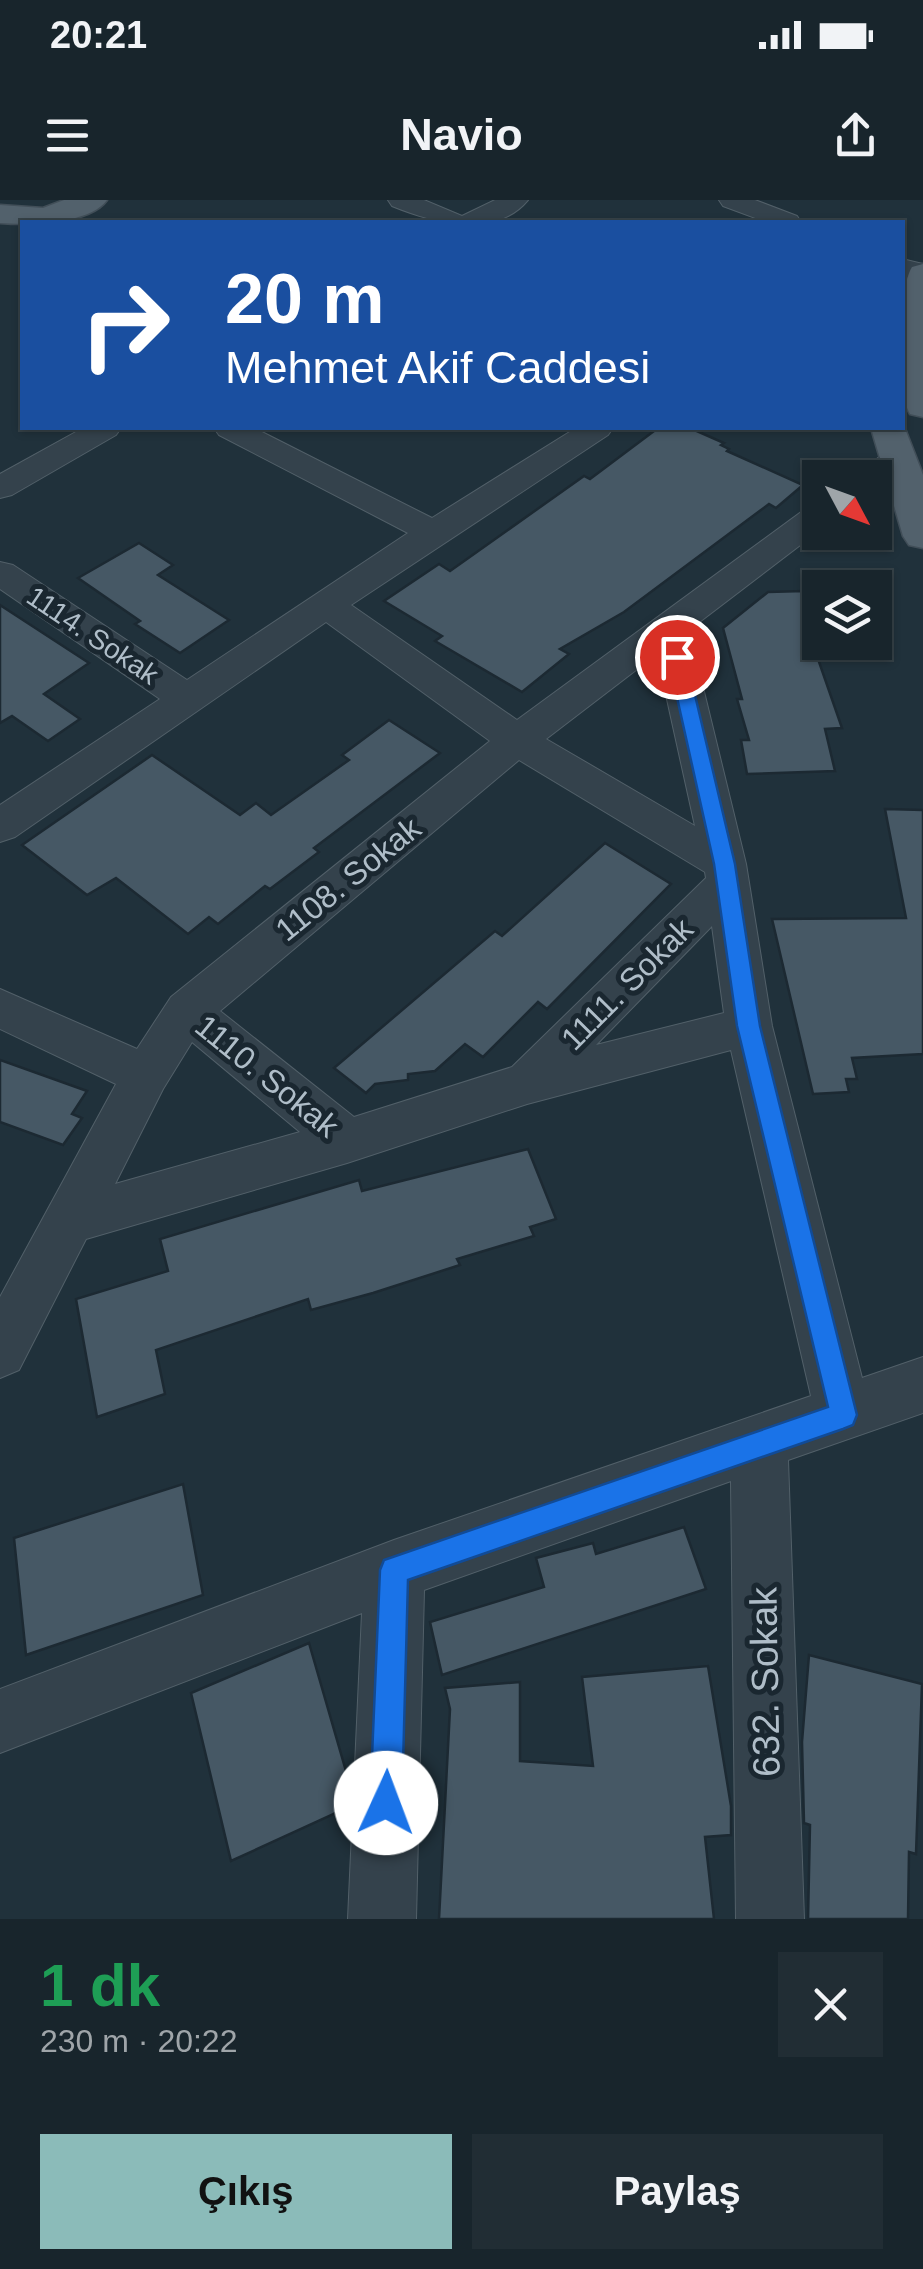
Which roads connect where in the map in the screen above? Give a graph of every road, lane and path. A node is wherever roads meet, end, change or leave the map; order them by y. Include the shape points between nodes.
1 (92, 200) edge
2 (125, 200) edge
3 (401, 200) edge
4 (515, 200) edge
5 (732, 200) edge
6 (0, 214) edge
7 (80, 220) edge
8 (449, 220) edge
9 (476, 220) edge
10 (783, 220) edge
11 (912, 293) edge
12 (923, 406) edge
13 (102, 430) edge
14 (234, 430) edge
15 (594, 430) edge
16 (885, 455) edge
17 (0, 488) edge
18 (802, 527) edge
19 (433, 532) junction
20 (923, 536) edge
21 (0, 573) edge
22 (325, 604) junction
23 (669, 623) junction
24 (186, 698) junction
25 (517, 740) junction
26 (0, 826) edge
27 (725, 874) junction
28 (0, 1008) edge
29 (187, 1012) junction
30 (748, 1026) junction
31 (146, 1074) junction
32 (528, 1083) junction
33 (347, 1141) junction
34 (66, 1221) junction
35 (0, 1351) edge
36 (923, 1385) edge
37 (843, 1415) junction
38 (759, 1445) junction
39 (394, 1570) junction
40 (0, 1721) edge
41 (382, 1919) edge
42 (770, 1919) edge

1 - 6 main road via 46,217
2 - 7 main road
3 - 8 street
4 - 9 street
5 - 10 street
11 - 12 main road
13 - 17 street
14 - 19 street
15 - 19 street
16 - 20 main road
18 - 23 street, 1108. Sokak
19 - 22 street
21 - 24 street, 1114. Sokak
22 - 24 street
22 - 25 street
23 - 25 street, 1108. Sokak
23 - 27 street
24 - 26 street
25 - 27 street
25 - 29 street, 1108. Sokak
27 - 30 street
27 - 32 street, 1111. Sokak
28 - 31 street
29 - 31 street, 1108. Sokak
29 - 33 street, 1110. Sokak
30 - 32 street
30 - 37 street
31 - 34 street, 1108. Sokak
32 - 33 street
33 - 34 street
34 - 35 street, 1108. Sokak
36 - 37 street
37 - 38 street
38 - 39 street
38 - 42 street, 632. Sokak
39 - 40 street
39 - 41 street

